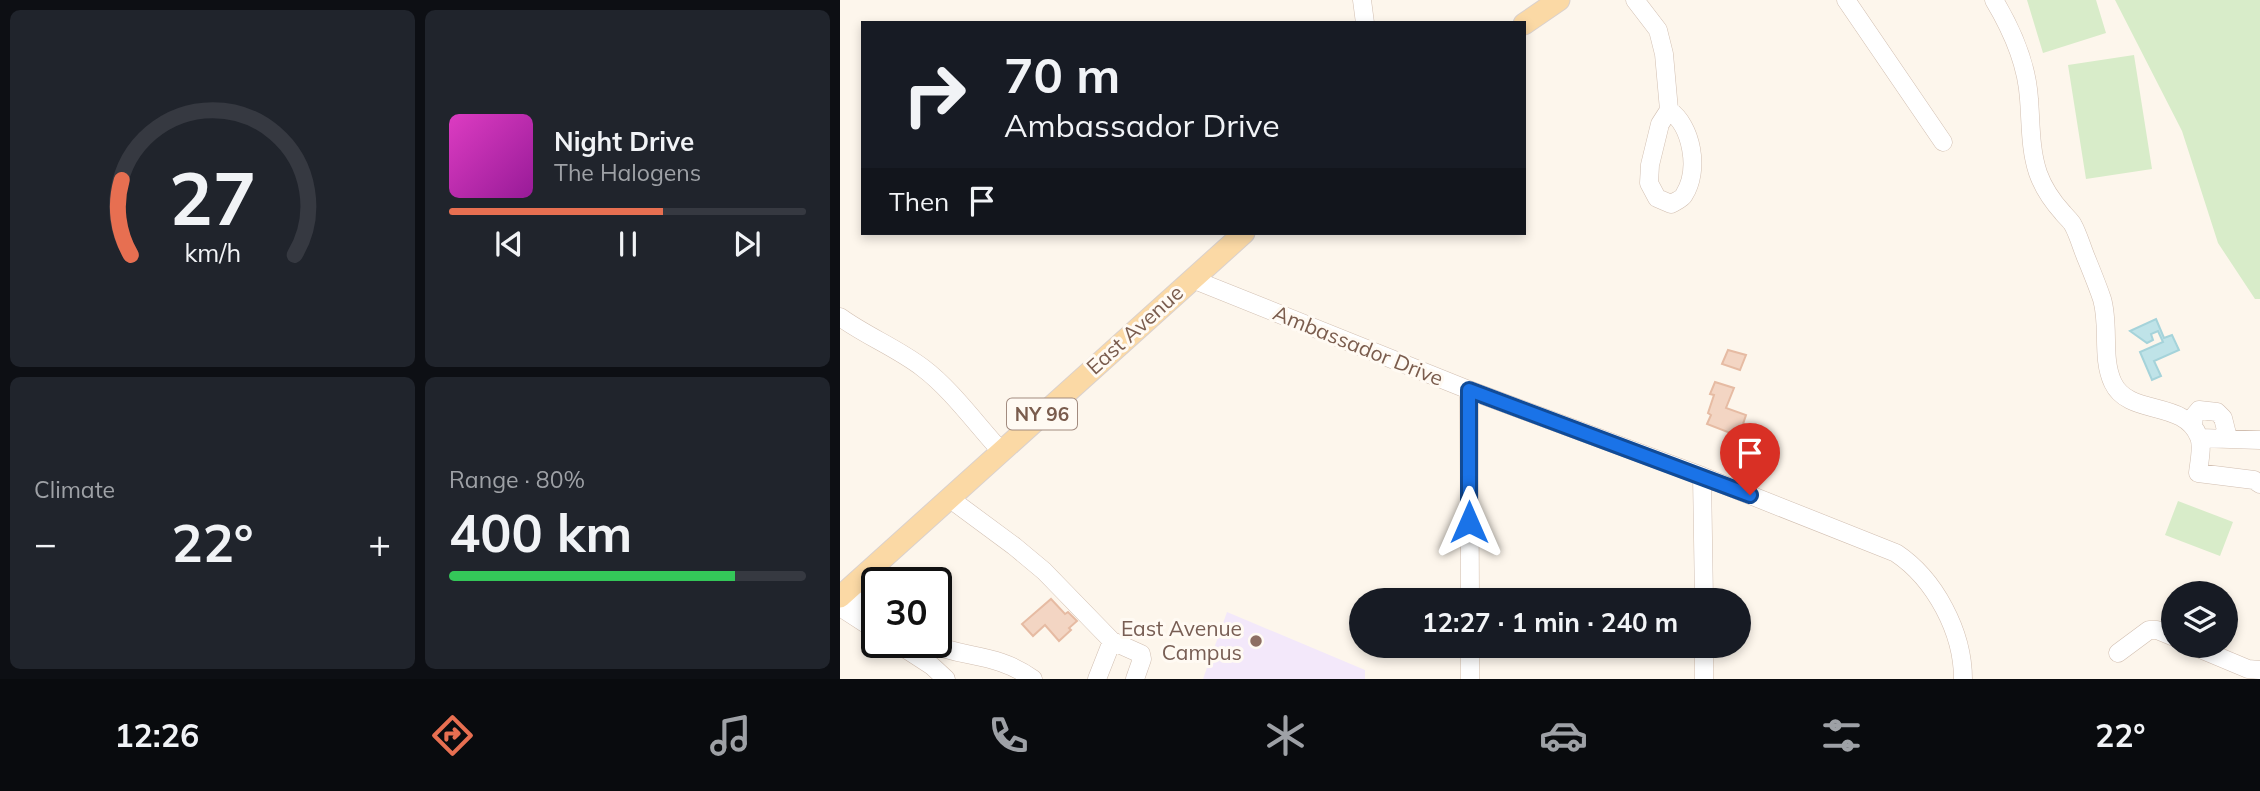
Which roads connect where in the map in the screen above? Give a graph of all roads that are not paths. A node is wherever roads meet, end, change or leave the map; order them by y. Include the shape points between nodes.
1 (1362, 0) edge
2 (1559, 0) edge
3 (1635, 0) edge
4 (1846, 0) edge
5 (1994, 0) edge
6 (1365, 21) edge
7 (1526, 23) edge
8 (1669, 110) dead end
9 (1942, 142) dead end
10 (1242, 235) edge
11 (1192, 279) junction
12 (840, 317) edge
13 (1469, 390) junction
14 (2197, 433) junction
15 (2228, 438) junction
16 (2260, 440) edge
17 (1001, 451) junction
18 (1702, 476) junction
19 (2260, 484) edge
20 (949, 498) junction
21 (1470, 588) edge
22 (1704, 588) edge
23 (841, 599) edge
24 (861, 607) edge
25 (861, 617) edge
26 (2161, 632) edge
27 (1112, 640) junction
28 (952, 650) edge
29 (2118, 653) dead end
30 (920, 658) edge
31 (1470, 658) edge
32 (1704, 658) edge
33 (2222, 658) edge
34 (2260, 670) edge
35 (946, 679) edge
36 (1033, 679) edge
37 (1097, 679) edge
38 (1135, 679) edge
39 (1470, 679) edge
40 (1704, 679) edge
41 (1963, 679) edge

1 - 6 street
2 - 7 main road
3 - 8 street via 1662,41
4 - 9 street
5 - 14 street via 2024,69 2038,173 2073,224 2102,300 2112,383 2123,398 2177,415
10 - 11 main road, East Avenue / NY 96
11 - 13 street, Ambassador Drive
11 - 17 main road, East Avenue / NY 96
12 - 17 street via 925,369
13 - 18 street, Ambassador Drive
13 - 21 street
14 - 15 street
14 - 15 street via 2194,416 2199,410 2217,412
14 - 19 street via 2198,473
15 - 16 street
17 - 20 main road, East Avenue / NY 96
18 - 22 street
18 - 41 street, Ambassador Drive via 1908,561 1945,612 1956,637
20 - 23 main road, East Avenue / NY 96
20 - 27 street via 1044,571
23 - 24 street
23 - 25 street
26 - 29 street via 2149,630
27 - 37 street
27 - 38 street via 1141,654
28 - 36 street via 1006,663
30 - 35 street
31 - 39 street
32 - 40 street
33 - 34 street

